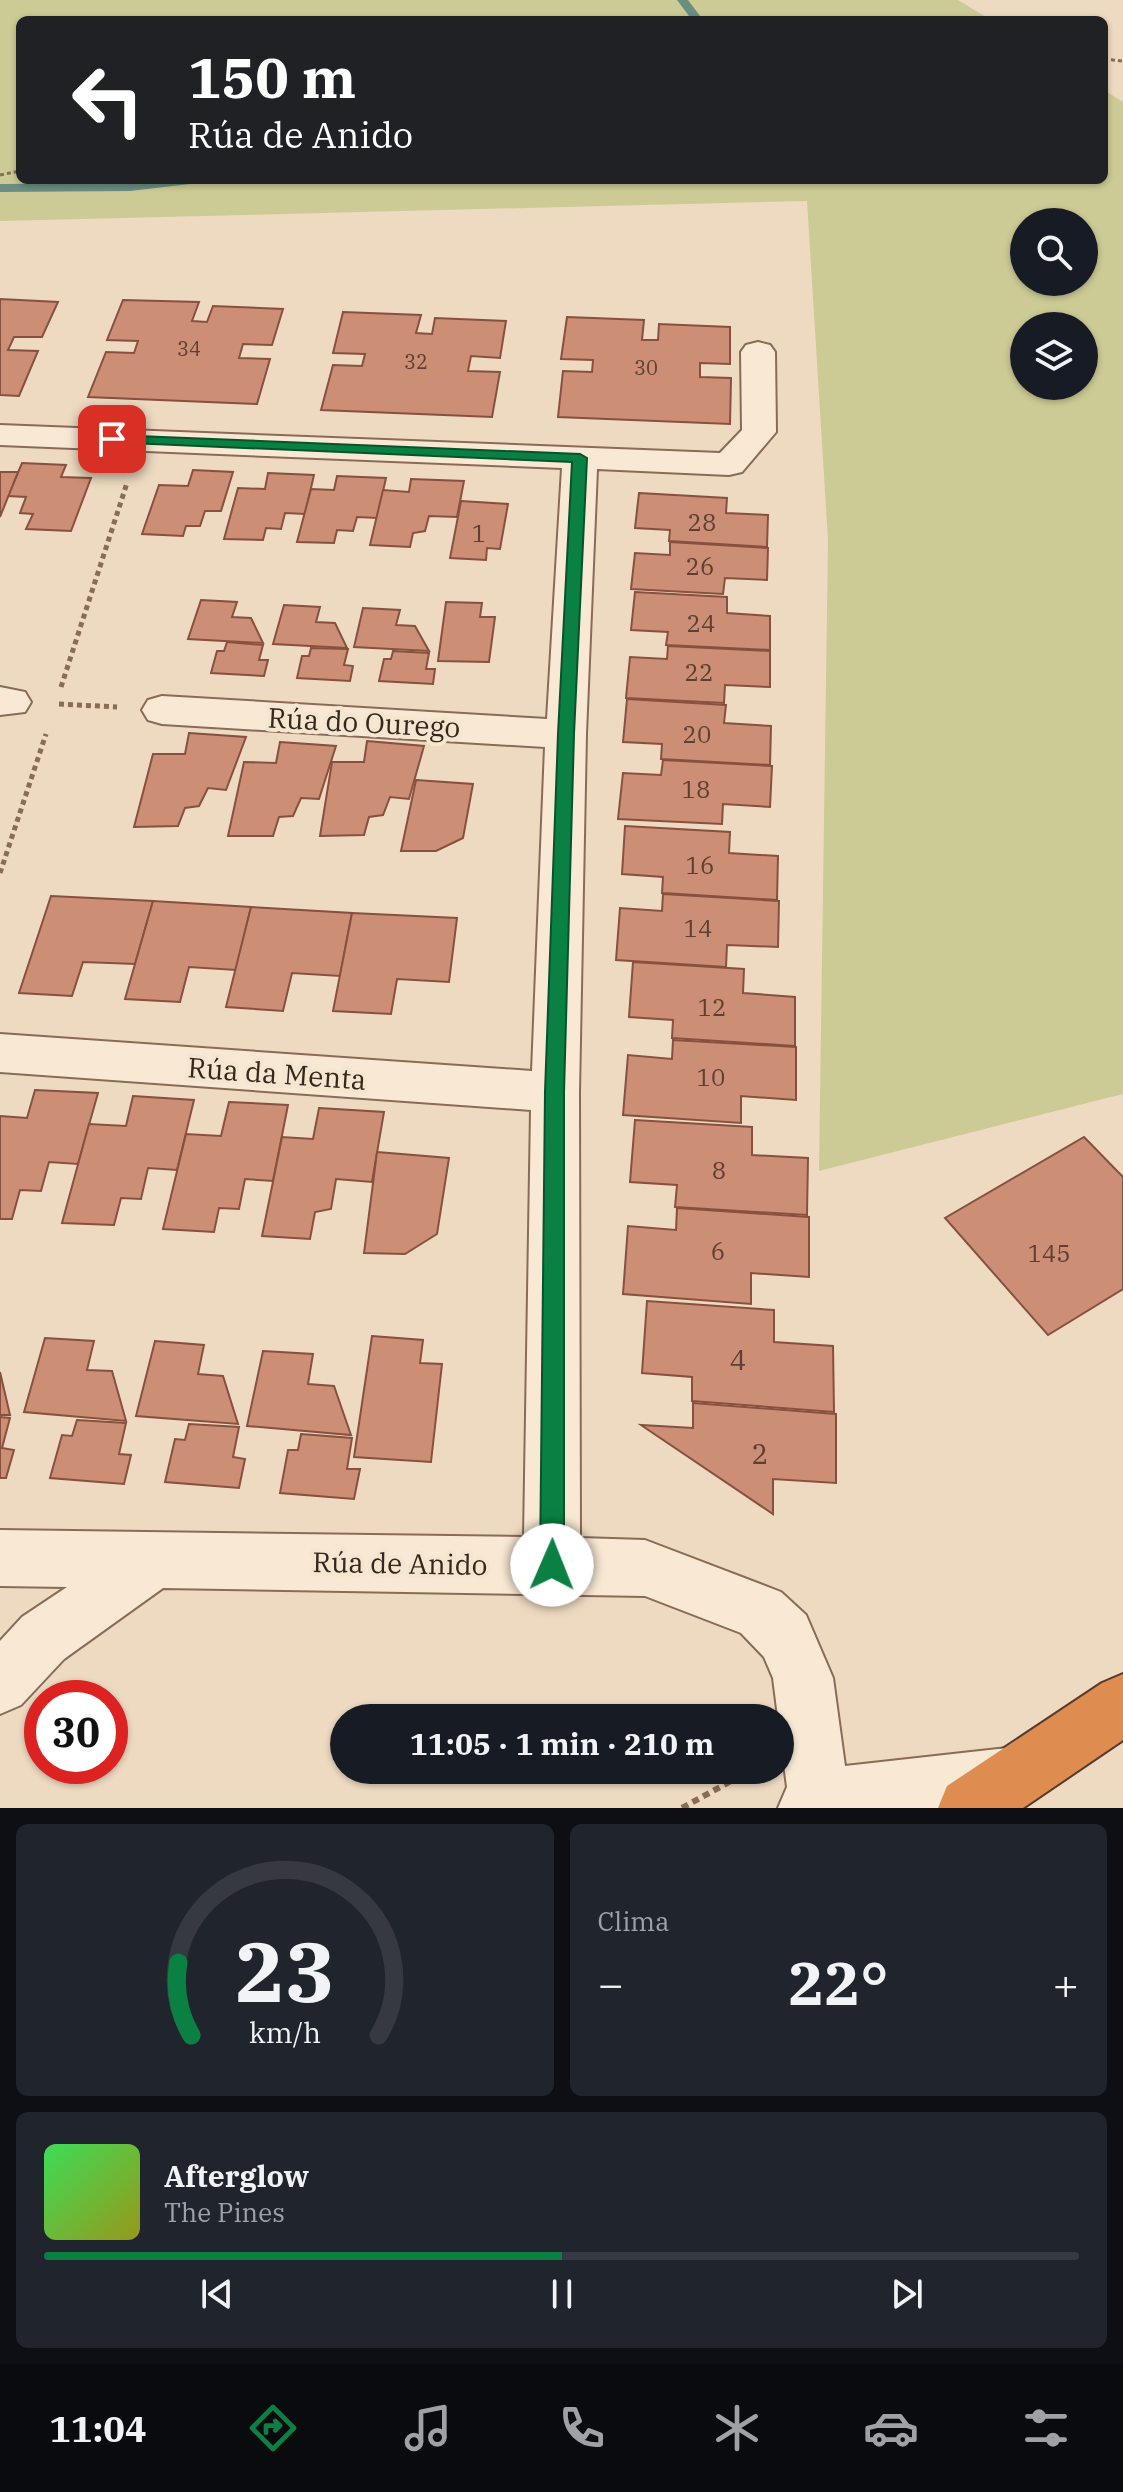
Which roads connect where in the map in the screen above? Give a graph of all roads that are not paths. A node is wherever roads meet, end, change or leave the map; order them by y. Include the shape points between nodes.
1 (758, 352) dead end
2 (0, 435) edge
3 (580, 458) junction
4 (162, 710) road end
5 (566, 734) junction
6 (0, 1053) edge
7 (555, 1092) junction
8 (0, 1558) edge
9 (154, 1560) junction
10 (552, 1565) junction
11 (0, 1684) edge
12 (1123, 1704) edge
13 (994, 1793) edge
14 (814, 1804) edge

1 - 3 street via 759,432 729,464
2 - 3 street
3 - 5 street
4 - 5 street, Rúa do Ourego
5 - 7 street
6 - 7 street, Rúa da Menta
7 - 10 street
8 - 9 street, Rúa de Anido
9 - 10 street, Rúa de Anido
9 - 11 street via 43,1638
10 - 14 street, Rúa de Anido via 645,1568 761,1612 785,1636 803,1678
12 - 13 highway
13 - 14 street

